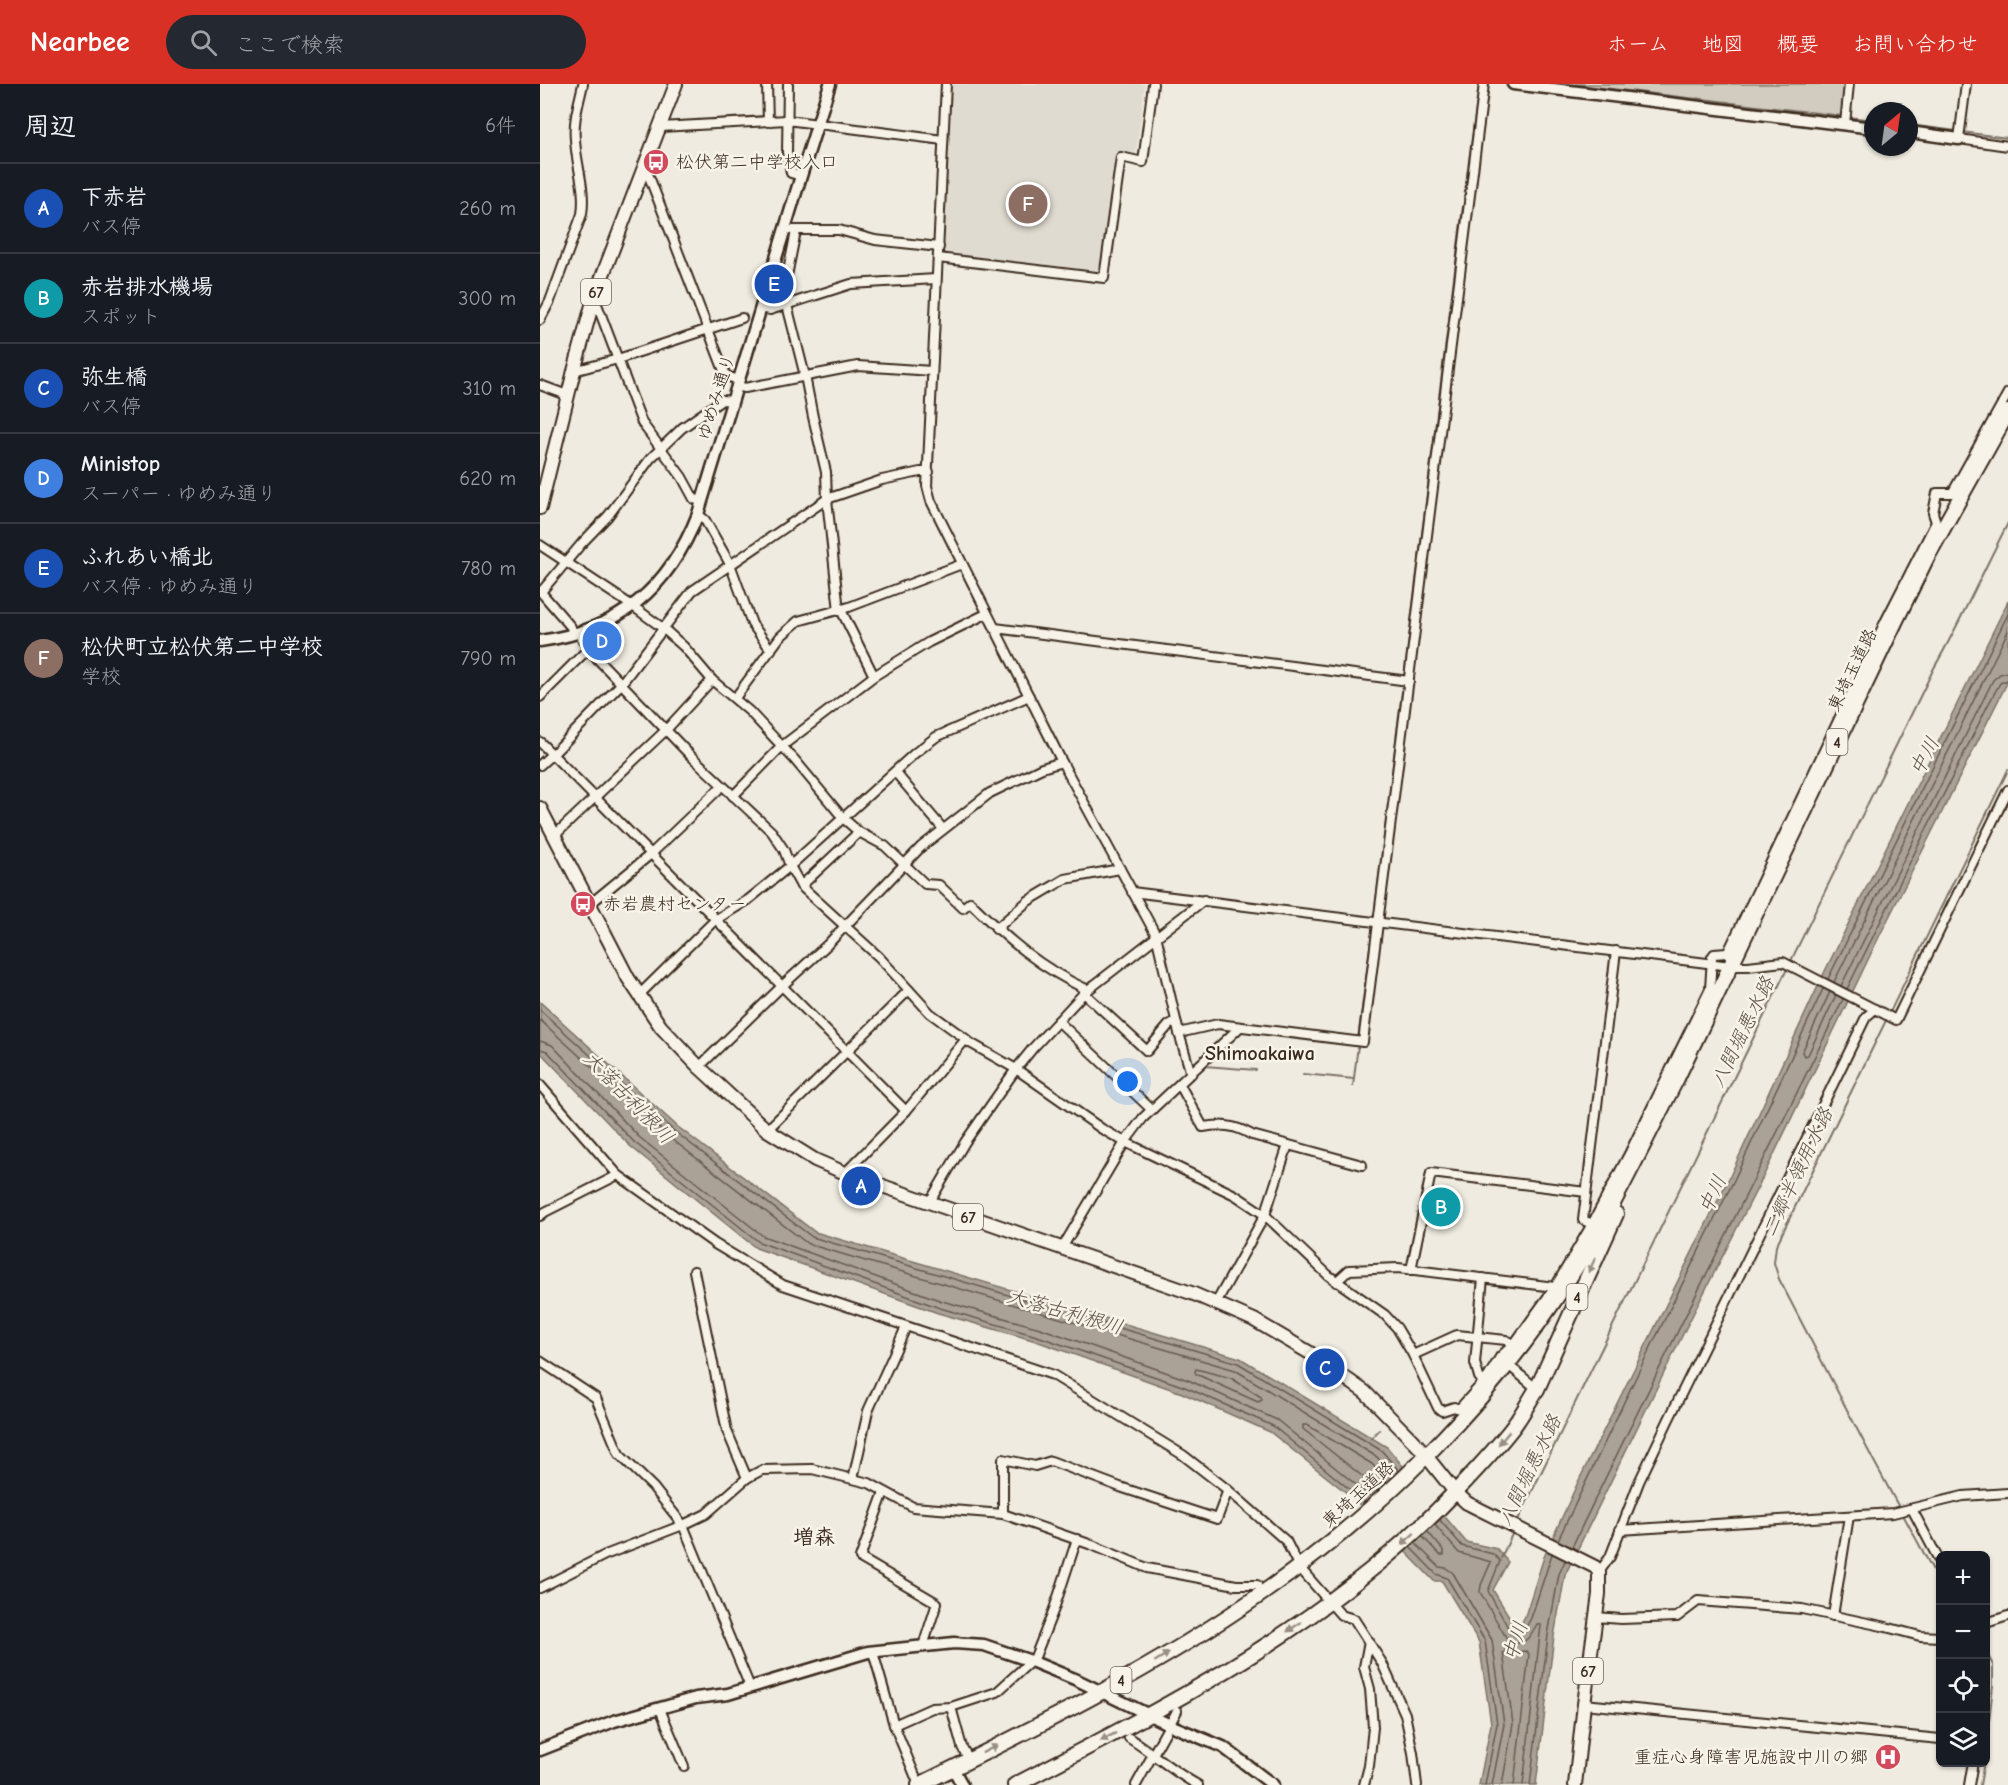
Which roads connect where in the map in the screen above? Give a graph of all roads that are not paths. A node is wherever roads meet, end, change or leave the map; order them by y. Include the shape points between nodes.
1 (583, 84) edge
2 (676, 84) edge
3 (767, 84) edge
4 (788, 84) edge
5 (831, 84) edge
6 (946, 84) edge
7 (1153, 84) edge
8 (1484, 84) edge
9 (1513, 84) edge
10 (1849, 84) edge
11 (1966, 84) edge
12 (787, 120) junction
13 (768, 122) junction
14 (817, 124) junction
15 (1845, 124) junction
16 (660, 127) junction
17 (1864, 127) edge
18 (1918, 133) edge
19 (1959, 139) junction
20 (943, 140) junction
21 (2008, 146) edge
22 (645, 166) junction
23 (801, 176) junction
24 (790, 230) junction
25 (939, 247) junction
26 (938, 258) junction
27 (936, 279) junction
28 (594, 298) junction
29 (787, 305) junction
30 (761, 308) junction
31 (742, 318) dead end
32 (540, 320) edge
33 (708, 330) junction
34 (618, 359) junction
35 (574, 371) junction
36 (932, 371) junction
37 (805, 376) junction
38 (738, 383) junction
39 (540, 385) edge
40 (2008, 393) edge
41 (567, 395) junction
42 (733, 400) junction
43 (2008, 412) edge
44 (660, 448) junction
45 (929, 472) junction
46 (827, 499) junction
47 (702, 501) junction
48 (540, 508) edge
49 (698, 514) junction
50 (540, 545) edge
51 (567, 562) junction
52 (730, 564) junction
53 (962, 564) junction
54 (541, 591) edge
55 (633, 606) junction
56 (840, 610) junction
57 (986, 614) junction
58 (995, 628) junction
59 (664, 629) junction
60 (576, 634) junction
61 (540, 640) edge
62 (588, 649) junction
63 (771, 650) junction
64 (874, 676) junction
65 (712, 680) junction
66 (1409, 681) junction
67 (621, 684) junction
68 (1029, 696) junction
69 (540, 697) edge
70 (735, 698) junction
71 (666, 730) junction
72 (540, 742) edge
73 (782, 746) junction
74 (552, 754) junction
75 (1062, 762) junction
76 (540, 765) edge
77 (895, 772) junction
78 (722, 786) junction
79 (2008, 790) edge
80 (733, 796) junction
81 (594, 797) junction
82 (540, 808) edge
83 (843, 818) junction
84 (943, 829) junction
85 (858, 832) junction
86 (554, 836) junction
87 (651, 854) junction
88 (906, 864) junction
89 (790, 866) junction
90 (1120, 869) junction
91 (801, 886) junction
92 (1132, 892) junction
93 (1204, 900) junction
94 (590, 904) junction
95 (715, 920) junction
96 (1379, 921) junction
97 (846, 925) junction
98 (996, 929) junction
99 (1156, 936) junction
100 (1617, 951) junction
101 (1711, 963) junction
102 (1731, 966) junction
103 (782, 986) junction
104 (909, 990) junction
105 (1086, 991) junction
106 (638, 996) junction
107 (1875, 1009) junction
108 (1058, 1021) junction
109 (1176, 1021) junction
110 (1240, 1027) junction
111 (1179, 1033) junction
112 (965, 1040) junction
113 (846, 1051) junction
114 (699, 1067) junction
115 (1016, 1069) junction
116 (1191, 1074) junction
117 (1677, 1078) junction
118 (540, 1085) edge
119 (1180, 1085) junction
120 (1152, 1110) junction
121 (906, 1112) junction
122 (768, 1130) junction
123 (1125, 1143) junction
124 (1287, 1145) junction
125 (1362, 1165) dead end
126 (845, 1173) junction
127 (618, 1175) junction
128 (1586, 1192) junction
129 (929, 1203) junction
130 (1265, 1215) junction
131 (540, 1216) edge
132 (1592, 1224) junction
133 (1062, 1248) junction
134 (1412, 1270) junction
135 (694, 1271) dead end
136 (1483, 1278) junction
137 (1336, 1282) junction
138 (1555, 1287) junction
139 (1216, 1303) junction
140 (906, 1326) junction
141 (1478, 1337) junction
142 (1514, 1344) junction
143 (1413, 1356) junction
144 (540, 1361) edge
145 (1504, 1361) junction
146 (1483, 1382) junction
147 (1537, 1389) junction
148 (1421, 1459) junction
149 (747, 1478) junction
150 (853, 1479) junction
151 (1228, 1490) junction
152 (884, 1492) junction
153 (2008, 1493) edge
154 (1452, 1495) junction
155 (1912, 1509) junction
156 (1003, 1514) junction
157 (1849, 1516) junction
158 (683, 1525) junction
159 (1620, 1530) junction
160 (1077, 1539) junction
161 (1936, 1553) edge
162 (1299, 1567) junction
163 (1599, 1572) junction
164 (1257, 1585) dead end
165 (540, 1588) edge
166 (1337, 1598) junction
167 (1833, 1616) junction
168 (2008, 1616) edge
169 (1596, 1617) junction
170 (1990, 1622) edge
171 (1936, 1637) edge
172 (1369, 1641) junction
173 (923, 1646) junction
174 (873, 1652) junction
175 (1032, 1661) junction
176 (750, 1687) junction
177 (1101, 1692) junction
178 (1584, 1704) junction
179 (951, 1707) junction
180 (660, 1709) junction
181 (1177, 1712) dead end
182 (1150, 1716) junction
183 (894, 1725) junction
184 (1170, 1725) junction
185 (1129, 1738) dead end
186 (1936, 1739) edge
187 (540, 1750) edge
188 (1154, 1754) junction
189 (969, 1760) junction
190 (684, 1766) dead end
191 (1972, 1767) edge
192 (953, 1768) junction
193 (919, 1785) edge
194 (962, 1785) edge
195 (1015, 1785) edge
196 (1136, 1785) edge
197 (1198, 1785) edge
198 (1273, 1785) edge
199 (1364, 1785) edge
200 (1417, 1785) edge
201 (1575, 1785) edge
202 (1969, 1785) edge

1 - 32 street via 574,120 584,200 582,214
2 - 16 main road, 67
3 - 13 street
4 - 12 street
5 - 14 street, ゆめみ通り
6 - 20 street
7 - 26 street via 1143,162 1121,157 1104,278
8 - 66 street
9 - 15 street
10 - 15 street
11 - 19 street
12 - 13 street
12 - 14 street
12 - 23 street via 791,172
13 - 16 street
14 - 20 street
14 - 23 street, ゆめみ通り
15 - 17 street
16 - 22 main road, 67
18 - 19 street
19 - 21 street
20 - 25 street
22 - 28 main road, 67
22 - 33 street
23 - 24 street, ゆめみ通り
24 - 25 street via 839,230 876,240
24 - 29 street
24 - 30 street, ゆめみ通り
25 - 26 street
26 - 27 street
27 - 29 street via 851,284
27 - 36 street
28 - 34 street
28 - 35 main road, 67
29 - 30 street
29 - 37 street
30 - 38 street, ゆめみ通り
31 - 33 street
33 - 34 street
33 - 38 street via 726,376
34 - 35 street
34 - 44 street via 642,423
35 - 41 main road, 67
36 - 37 street via 858,366
36 - 45 street
37 - 38 street via 745,388
37 - 46 street via 826,472
38 - 42 street, ゆめみ通り
39 - 41 street
40 - 101 street via 1952,493 1937,493 1936,522 1729,950 1714,954
41 - 48 main road, 67
42 - 44 street via 722,399
42 - 47 street, ゆめみ通り
43 - 102 highway, 東埼玉道路 / 4 via 1927,557
44 - 47 street via 694,499
44 - 51 street
45 - 46 street via 882,480
45 - 53 street via 931,501
46 - 52 street
46 - 56 street
47 - 49 street, ゆめみ通り
49 - 52 street
49 - 55 street, ゆめみ通り via 676,560 658,584
50 - 51 street
51 - 54 street
51 - 55 street
52 - 59 street via 692,591
52 - 63 street via 752,624
53 - 56 street
53 - 57 street
54 - 60 street
55 - 59 street
55 - 60 street, ゆめみ通り
56 - 63 street via 798,621
56 - 64 street
57 - 58 street
57 - 64 street via 929,642
58 - 66 street
58 - 68 street
59 - 65 street
59 - 67 street
60 - 61 street, ゆめみ通り
60 - 62 street
62 - 67 street
62 - 69 street
63 - 70 street
64 - 73 street
65 - 70 street
65 - 71 street
66 - 96 street
67 - 71 street
67 - 74 street
68 - 75 street
68 - 77 street via 936,737
70 - 73 street
71 - 78 street
71 - 81 street
72 - 74 street
73 - 80 street
73 - 83 street
74 - 76 street
74 - 81 street
75 - 84 street via 990,793
75 - 90 street
77 - 83 street
77 - 84 street
78 - 80 street
78 - 87 street
79 - 107 street via 1896,1020
80 - 89 street via 772,832
81 - 86 street
81 - 87 street
82 - 86 main road, 67
83 - 85 street
83 - 89 street
84 - 88 street
85 - 88 street via 885,846
85 - 91 street
86 - 94 main road, 67
87 - 94 street
87 - 95 street
88 - 97 street
88 - 98 street via 925,884 939,885 963,908 970,902
89 - 91 street
89 - 95 street via 748,900
90 - 92 street
90 - 98 street via 1065,879 1028,901
91 - 97 street
92 - 93 street
92 - 99 street
93 - 96 street
93 - 99 street
94 - 106 main road, 67
95 - 103 street
95 - 106 street
96 - 100 street
96 - 110 street via 1363,1042
97 - 103 street
97 - 104 street
98 - 105 street
99 - 105 street
99 - 109 street
100 - 101 street
100 - 128 street
101 - 102 street
101 - 132 street via 1710,989
102 - 107 street via 1783,962
102 - 117 highway, 東埼玉道路 / 4
103 - 113 street
103 - 114 street
104 - 112 street via 930,1013
104 - 113 street
105 - 108 street
105 - 109 street via 1147,1051
106 - 114 main road, 67
107 - 159 street via 1866,1017 1668,1421
108 - 115 street
108 - 120 street
109 - 111 street
110 - 111 street via 1218,1024
110 - 116 street
111 - 116 street
112 - 115 street
112 - 121 street
113 - 121 street
113 - 122 street
114 - 122 main road, 67
115 - 123 street
115 - 129 street via 965,1142
116 - 119 street
117 - 145 highway, 東埼玉道路 / 4 via 1562,1290
117 -> 147 highway, 東埼玉道路 / 4
118 - 127 street
119 - 120 street
119 - 124 street via 1203,1127 1221,1124 1241,1128
120 - 123 street
121 - 126 street
122 - 126 main road, 67 via 815,1160
123 - 130 street via 1235,1195
123 - 133 street
124 - 125 street
124 - 130 street
126 - 129 main road, 67
127 - 131 street
127 - 140 street via 715,1244 783,1285
128 - 132 street via 1583,1220
128 - 134 street via 1431,1173
129 - 133 main road, 67
130 - 137 street
130 - 139 street
132 - 138 street
133 - 139 main road, 67
134 - 136 street
134 - 137 street via 1349,1270
135 - 149 street via 727,1431
136 - 138 street
136 - 141 street
137 - 143 street via 1385,1315
138 - 142 street
139 - 148 main road, 67 via 1277,1333 1346,1376 1383,1409
140 - 150 street via 868,1411
140 - 151 street via 1053,1374 1183,1455
141 - 142 street
141 - 143 street via 1457,1335
141 - 146 street via 1475,1363
142 - 145 street
143 - 146 street via 1442,1411 1459,1409
144 - 158 street via 596,1398 619,1454 653,1487
145 - 146 street
145 - 147 street
145 - 148 highway, 東埼玉道路 / 4 via 1464,1417
147 -> 154 highway, 東埼玉道路 / 4 via 1514,1426
148 - 154 main road, 67
148 - 162 highway, 東埼玉道路 / 4 via 1369,1510
149 - 150 street via 762,1470 812,1469
149 - 158 street via 706,1514
150 - 152 street
151 - 156 street via 1217,1519 1051,1461 1035,1466 1003,1459
151 - 162 street via 1286,1541
152 - 156 street via 913,1507
152 - 173 street via 860,1558 937,1603
153 - 155 street via 1963,1496
154 - 163 main road, 67 via 1589,1563
154 -> 166 highway, 東埼玉道路 / 4 via 1403,1543
155 - 157 street
155 - 161 street
156 - 160 street
157 - 159 street
157 - 167 street
158 - 165 street via 605,1555
158 - 176 street
159 - 163 street via 1610,1557
160 - 164 street via 1147,1568 1236,1585
160 - 175 street
162 - 166 street
177 -> 162 highway, 東埼玉道路 / 4 via 1157,1661
163 - 169 main road, 67
166 - 172 street via 1341,1615 1354,1619
166 -> 182 highway, 東埼玉道路 / 4
167 - 169 street via 1698,1601 1677,1617
167 - 171 street
168 - 170 street
169 - 178 main road, 67
172 - 199 street via 1364,1667 1373,1727
172 - 200 street via 1405,1714
173 - 174 street
173 - 175 street via 954,1642 984,1646
174 - 176 street
174 - 183 street
175 - 177 street
175 - 179 street via 997,1692
176 - 180 street
177 - 182 street
189 -> 177 highway, 東埼玉道路 / 4
178 - 186 street
178 - 201 main road, 67
179 - 183 street via 932,1708
179 - 189 street
180 - 187 street via 614,1721
180 - 190 street
181 - 184 street
182 - 184 street
182 -> 195 highway, 東埼玉道路 / 4
183 - 193 street
184 - 188 street
184 - 198 street via 1222,1747
185 - 188 street
188 - 196 street
188 - 197 street
189 - 192 highway, 東埼玉道路 / 4
191 - 202 street
192 - 193 highway, 東埼玉道路 / 4
192 - 194 street

